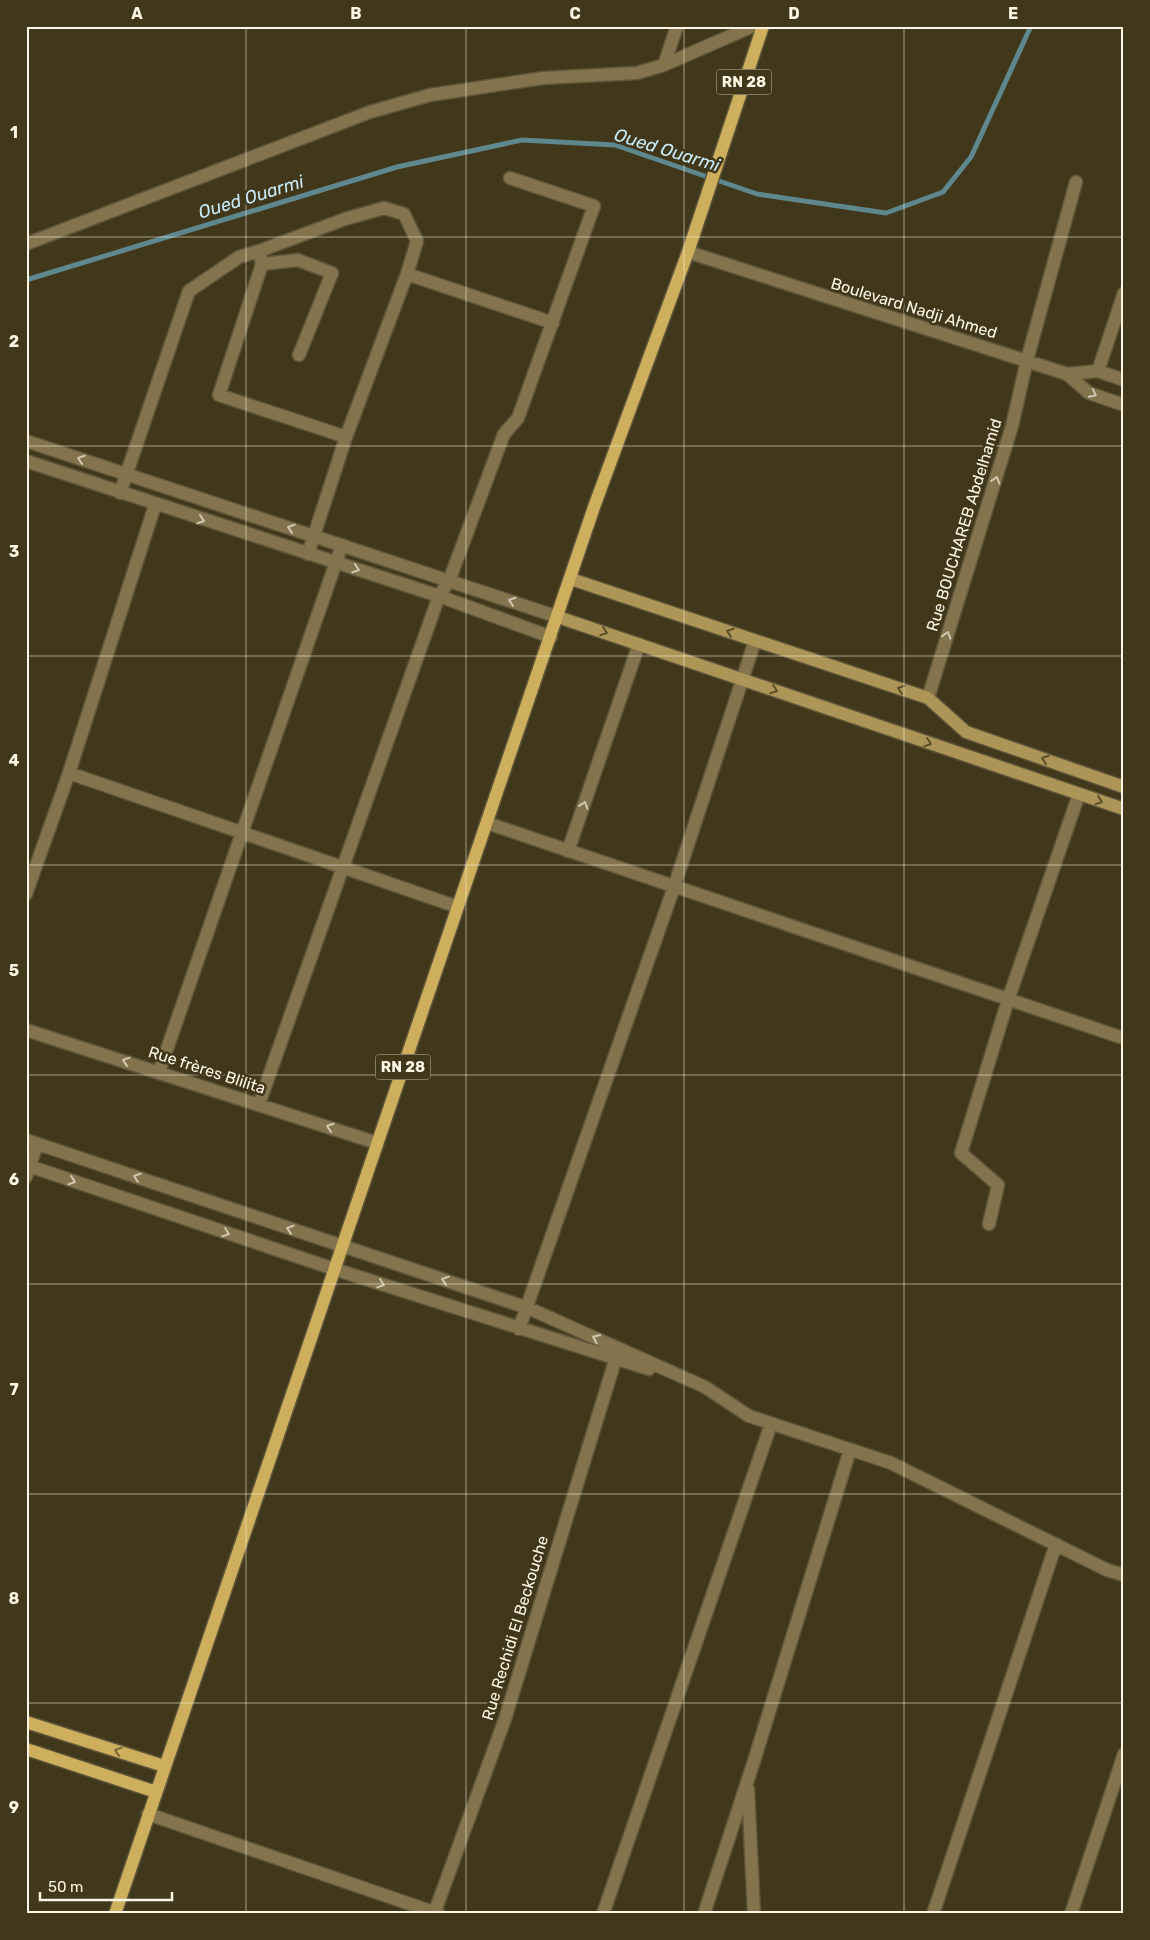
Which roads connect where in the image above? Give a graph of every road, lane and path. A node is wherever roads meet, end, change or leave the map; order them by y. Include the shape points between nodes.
1 (677, 26) edge
2 (753, 26) edge
3 (762, 26) edge
4 (664, 65) junction
5 (510, 178) dead end
6 (1076, 182) dead end
7 (26, 244) edge
8 (688, 252) junction
9 (261, 257) junction
10 (407, 274) junction
11 (1124, 293) edge
12 (553, 323) junction
13 (300, 355) dead end
14 (1027, 360) junction
15 (1098, 371) junction
16 (1067, 374) junction
17 (1124, 380) edge
18 (1124, 405) edge
19 (346, 437) junction
20 (26, 441) edge
21 (26, 461) edge
22 (127, 474) junction
23 (120, 493) junction
24 (155, 505) junction
25 (314, 536) junction
26 (342, 545) junction
27 (308, 554) junction
28 (335, 563) junction
29 (570, 579) junction
30 (449, 581) junction
31 (439, 596) junction
32 (558, 616) junction
33 (551, 637) junction
34 (755, 641) junction
35 (639, 644) junction
36 (743, 680) junction
37 (928, 698) junction
38 (68, 773) junction
39 (1124, 787) edge
40 (1079, 794) junction
41 (1124, 809) edge
42 (487, 823) junction
43 (241, 833) junction
44 (568, 851) junction
45 (341, 868) junction
46 (674, 887) junction
47 (26, 894) edge
48 (458, 907) junction
49 (1008, 1000) junction
50 (26, 1030) edge
51 (1120, 1037) dead end
52 (159, 1072) junction
53 (259, 1104) junction
54 (31, 1142) edge
55 (377, 1142) junction
56 (27, 1170) edge
57 (990, 1224) dead end
58 (341, 1246) junction
59 (334, 1269) junction
60 (528, 1308) junction
61 (519, 1329) junction
62 (617, 1354) junction
63 (771, 1424) junction
64 (850, 1450) junction
65 (1056, 1544) junction
66 (1124, 1575) edge
67 (26, 1722) edge
68 (26, 1749) edge
69 (1124, 1754) edge
70 (164, 1766) junction
71 (748, 1781) junction
72 (156, 1792) junction
73 (148, 1814) junction
74 (436, 1913) edge
75 (115, 1914) edge
76 (602, 1914) edge
77 (704, 1914) edge
78 (754, 1914) edge
79 (933, 1914) edge
80 (1071, 1914) edge

1 - 4 street
2 - 4 street
3 - 8 main road, RN 28
4 - 7 street via 637,73 543,78 480,87 399,103
5 - 12 street via 594,206
6 - 14 street, Rue BOUCHAREB Abdelhamid
8 - 14 street, Boulevard Nadji Ahmed
8 - 29 main road, RN 28
9 - 10 street via 346,219 384,208 404,214 417,241
9 - 13 street via 298,260 332,273
9 - 19 street via 219,395
9 - 22 street via 238,257 189,291
10 - 12 street
10 - 19 street
11 - 15 street
12 - 30 street via 518,418 504,434
14 - 16 street, Boulevard Nadji Ahmed
37 -> 14 street, Rue BOUCHAREB Abdelhamid via 1012,426
15 - 16 street
15 - 17 street
16 -> 18 street, Boulevard Nadji Ahmed via 1089,393
19 - 25 street
22 -> 20 street
21 - 23 street
22 - 23 street
25 -> 22 street
23 - 24 street
24 -> 27 street
24 - 38 street
25 - 26 street
25 - 27 street
26 - 28 street
26 - 30 street
27 - 28 street
28 -> 31 street
28 - 43 street
29 - 32 main road, RN 28
34 -> 29 main road
30 - 31 street
32 -> 30 street
31 - 33 street
31 - 45 street
32 - 33 main road, RN 28
32 -> 35 main road
33 - 42 main road, RN 28
34 - 36 street
37 -> 34 main road
35 - 36 main road
44 -> 35 street
36 -> 40 main road
36 - 46 street
39 -> 37 main road via 966,732
38 - 43 street
38 - 47 street
40 -> 41 main road
40 - 49 street
42 - 44 street
42 - 48 main road, RN 28
43 - 45 street
43 - 52 street
44 - 46 street
45 - 48 street
45 - 53 street
46 - 49 street
46 - 60 street
48 - 55 main road, RN 28
49 - 51 street
49 - 57 street via 961,1153 998,1185
52 -> 50 street, Rue frères Blilita
52 - 53 street, Rue frères Blilita
55 -> 53 street, Rue frères Blilita
54 - 56 street
58 -> 54 street
55 - 58 main road, RN 28
56 -> 59 street
58 - 59 main road, RN 28
60 -> 58 street
59 -> 61 street
59 - 70 main road, RN 28
60 - 61 street
62 -> 60 street
61 - 62 street
62 - 63 street via 705,1387 749,1416
62 - 74 street, Rue Rechidi El Beckouche via 505,1718
63 - 64 street
63 - 76 street
64 - 65 street via 890,1463
64 - 71 street
65 - 66 street via 1107,1570
65 - 79 street
70 -> 67 main road
68 - 72 main road
69 - 80 street
70 - 72 main road, RN 28
71 - 77 street
71 - 78 street
72 - 73 main road, RN 28
73 - 74 street
73 - 75 main road, RN 28

